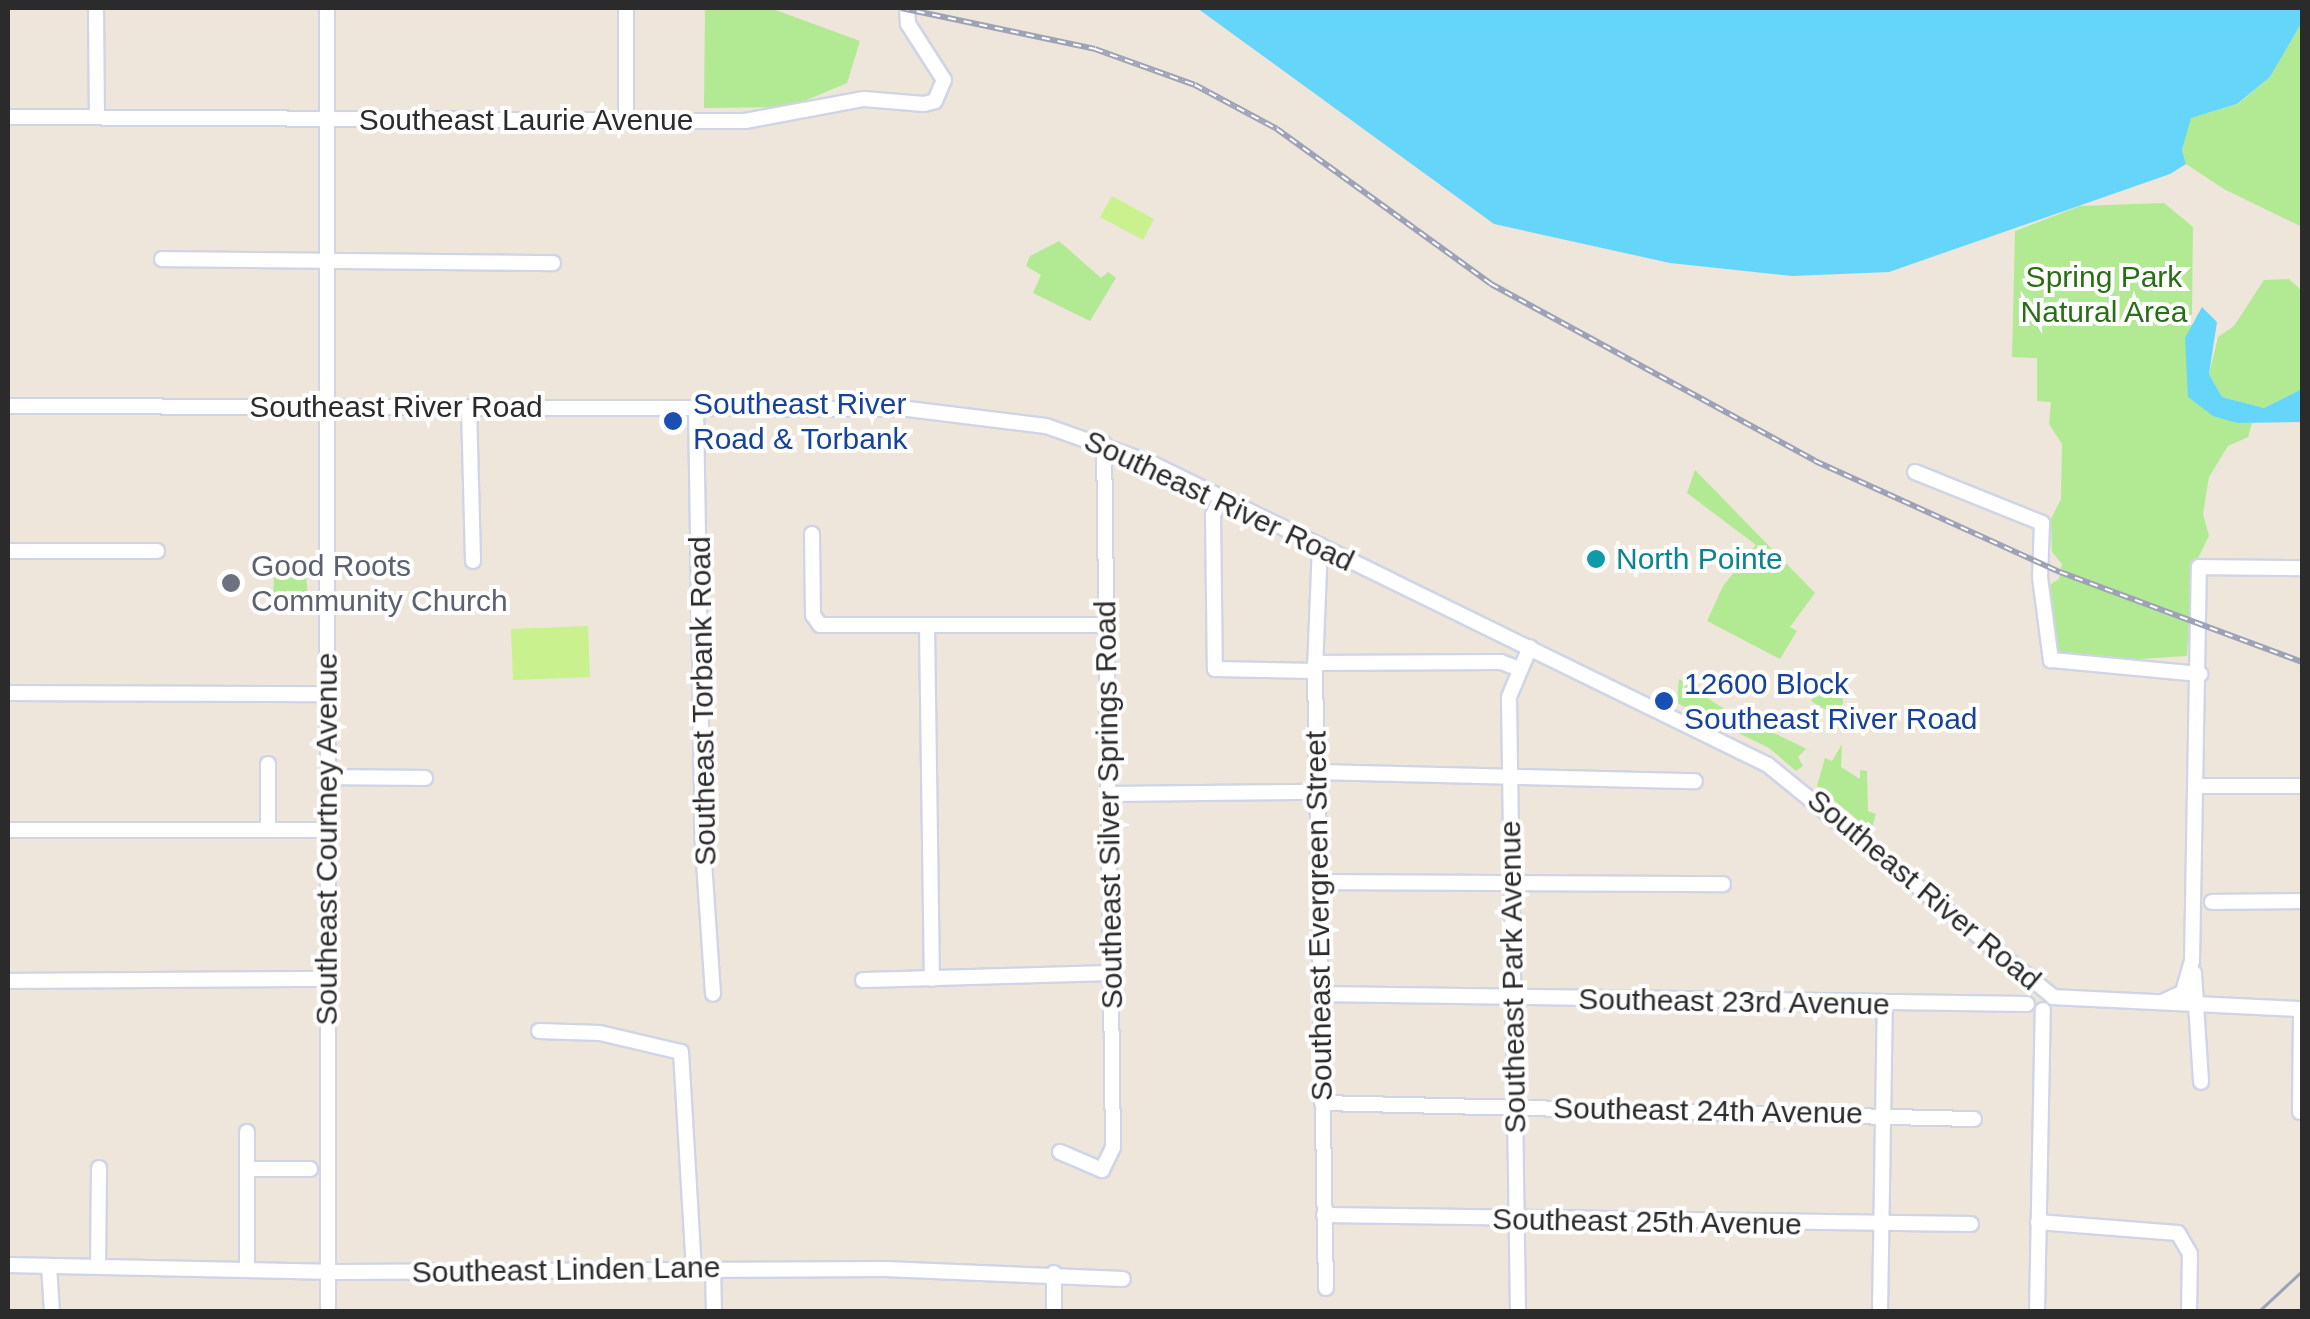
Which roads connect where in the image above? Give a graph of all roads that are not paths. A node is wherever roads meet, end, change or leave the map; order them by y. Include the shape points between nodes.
1 (96, 8) edge
2 (326, 8) edge
3 (626, 8) edge
4 (907, 8) edge
5 (8, 118) edge
6 (97, 118) junction
7 (326, 118) junction
8 (626, 120) junction
9 (162, 259) dead end
10 (326, 260) junction
11 (553, 263) dead end
12 (8, 406) edge
13 (326, 407) junction
14 (469, 407) junction
15 (696, 408) junction
16 (1104, 444) junction
17 (1915, 472) dead end
18 (1221, 498) junction
19 (812, 534) dead end
20 (1320, 545) junction
21 (8, 551) edge
22 (157, 551) dead end
23 (474, 561) dead end
24 (2302, 568) edge
25 (1106, 625) junction
26 (927, 626) junction
27 (1530, 646) junction
28 (1315, 667) junction
29 (1519, 668) junction
30 (2200, 674) junction
31 (8, 694) edge
32 (327, 694) junction
33 (268, 764) dead end
34 (1317, 772) junction
35 (1511, 776) junction
36 (327, 777) junction
37 (424, 778) dead end
38 (1695, 781) dead end
39 (2198, 786) junction
40 (2302, 786) edge
41 (1317, 792) junction
42 (1110, 794) junction
43 (322, 829) junction
44 (8, 830) edge
45 (268, 830) junction
46 (2194, 879) junction
47 (1318, 882) junction
48 (1723, 884) dead end
49 (1513, 886) junction
50 (2302, 900) edge
51 (2212, 902) junction
52 (2193, 931) junction
53 (2192, 961) junction
54 (1112, 973) junction
55 (328, 979) junction
56 (863, 980) dead end
57 (932, 980) junction
58 (8, 981) edge
59 (2035, 985) junction
60 (713, 994) dead end
61 (1320, 994) junction
62 (2053, 997) junction
63 (1514, 998) junction
64 (2027, 1004) junction
65 (2156, 1004) junction
66 (1885, 1005) junction
67 (2200, 1008) junction
68 (2302, 1008) edge
69 (2043, 1010) junction
70 (539, 1030) dead end
71 (2201, 1082) dead end
72 (1322, 1104) junction
73 (1515, 1107) junction
74 (2300, 1112) dead end
75 (1884, 1114) junction
76 (1974, 1119) dead end
77 (247, 1132) dead end
78 (1060, 1152) dead end
79 (99, 1168) dead end
80 (247, 1169) junction
81 (310, 1169) dead end
82 (1324, 1215) junction
83 (1516, 1220) junction
84 (2038, 1222) junction
85 (1971, 1224) dead end
86 (1882, 1226) junction
87 (8, 1265) edge
88 (50, 1266) junction
89 (98, 1266) junction
90 (247, 1268) junction
91 (694, 1268) junction
92 (714, 1268) junction
93 (328, 1270) junction
94 (1054, 1273) junction
95 (1123, 1279) dead end
96 (1326, 1288) dead end
97 (52, 1312) edge
98 (328, 1312) edge
99 (714, 1312) edge
100 (1054, 1312) edge
101 (1518, 1312) edge
102 (1880, 1312) edge
103 (2038, 1312) edge
104 (2189, 1312) edge

1 - 6 street
2 - 7 street, Southeast Courtney Avenue
3 - 8 street
4 - 8 street, Southeast Laurie Avenue via 908,24 944,80 935,101 864,100 757,121
5 - 6 street, Southeast Laurie Avenue
6 - 7 street, Southeast Laurie Avenue
7 - 8 street, Southeast Laurie Avenue
7 - 10 street, Southeast Courtney Avenue
9 - 10 street
10 - 11 street
10 - 13 street, Southeast Courtney Avenue
12 - 13 street, Southeast River Road
13 - 14 street, Southeast River Road
13 - 32 street, Southeast Courtney Avenue
14 - 15 street, Southeast River Road
14 - 23 street
15 - 16 street, Southeast River Road via 971,412
15 - 60 street, Southeast Torbank Road via 702,847
16 - 18 street, Southeast River Road
16 - 25 street, Southeast Silver Springs Road
17 - 30 street via 2042,523 2040,576 2050,660
18 - 20 street, Southeast River Road
18 - 28 street via 1214,515 1215,670
19 - 26 street via 813,615 820,624
20 - 27 street, Southeast River Road
20 - 28 street, Southeast Evergreen Street
21 - 22 street
24 - 30 street via 2199,568
25 - 26 street
25 - 42 street, Southeast Silver Springs Road
26 - 57 street
27 - 29 street, Southeast Park Avenue
27 - 59 street, Southeast River Road via 1782,774
28 - 29 street via 1501,662
28 - 34 street, Southeast Evergreen Street
29 - 35 street, Southeast Park Avenue via 1510,697
30 - 39 street
31 - 32 street
32 - 36 street, Southeast Courtney Avenue
33 - 45 street
34 - 35 street
34 - 41 street, Southeast Evergreen Street
35 - 38 street
35 - 49 street, Southeast Park Avenue
36 - 37 street
36 - 43 street, Southeast Courtney Avenue
39 - 40 street
39 - 46 street
41 - 42 street
41 - 47 street, Southeast Evergreen Street
42 - 54 street, Southeast Silver Springs Road
43 - 45 street
43 - 55 street, Southeast Courtney Avenue
44 - 45 street
46 - 51 street via 2198,894
46 - 52 street
47 - 49 street
47 - 61 street, Southeast Evergreen Street
48 - 49 street
49 - 63 street, Southeast Park Avenue
50 - 51 street
51 - 52 street
52 - 53 street
53 - 65 street via 2183,992
53 - 67 street
54 - 57 street
54 - 78 street, Southeast Silver Springs Road via 1109,1166 1099,1169
55 - 58 street
55 - 93 street, Southeast Courtney Avenue
56 - 57 street
59 - 62 street, Southeast River Road
59 - 64 street
61 - 63 street, Southeast 23rd Avenue
61 - 72 street, Southeast Evergreen Street
62 - 65 street, Southeast River Road
62 - 69 street
63 - 66 street, Southeast 23rd Avenue
63 - 73 street, Southeast Park Avenue
64 - 66 street, Southeast 23rd Avenue
64 - 69 street
65 - 67 street, Southeast River Road
66 - 75 street
67 - 68 street, Southeast River Road
67 - 71 street
68 - 74 street
69 - 84 street
70 - 91 street via 600,1033 681,1052
72 - 73 street, Southeast 24th Avenue
72 - 82 street, Southeast Evergreen Street
73 - 75 street, Southeast 24th Avenue
73 - 83 street, Southeast Park Avenue
75 - 76 street, Southeast 24th Avenue
75 - 86 street
77 - 80 street
79 - 89 street
80 - 81 street
80 - 90 street
82 - 83 street, Southeast 25th Avenue
82 - 96 street, Southeast Evergreen Street
83 - 86 street, Southeast 25th Avenue
83 - 101 street, Southeast Park Avenue
84 - 103 street
84 - 104 street via 2168,1229 2184,1240
85 - 86 street, Southeast 25th Avenue
86 - 102 street
87 - 88 street, Southeast Linden Lane
88 - 89 street, Southeast Linden Lane
88 - 97 street
89 - 90 street, Southeast Linden Lane
90 - 93 street, Southeast Linden Lane
91 - 92 street, Southeast Linden Lane
91 - 93 street, Southeast Linden Lane
92 - 94 street, Southeast Linden Lane
92 - 99 street
93 - 98 street, Southeast Courtney Avenue
94 - 95 street, Southeast Linden Lane
94 - 100 street

